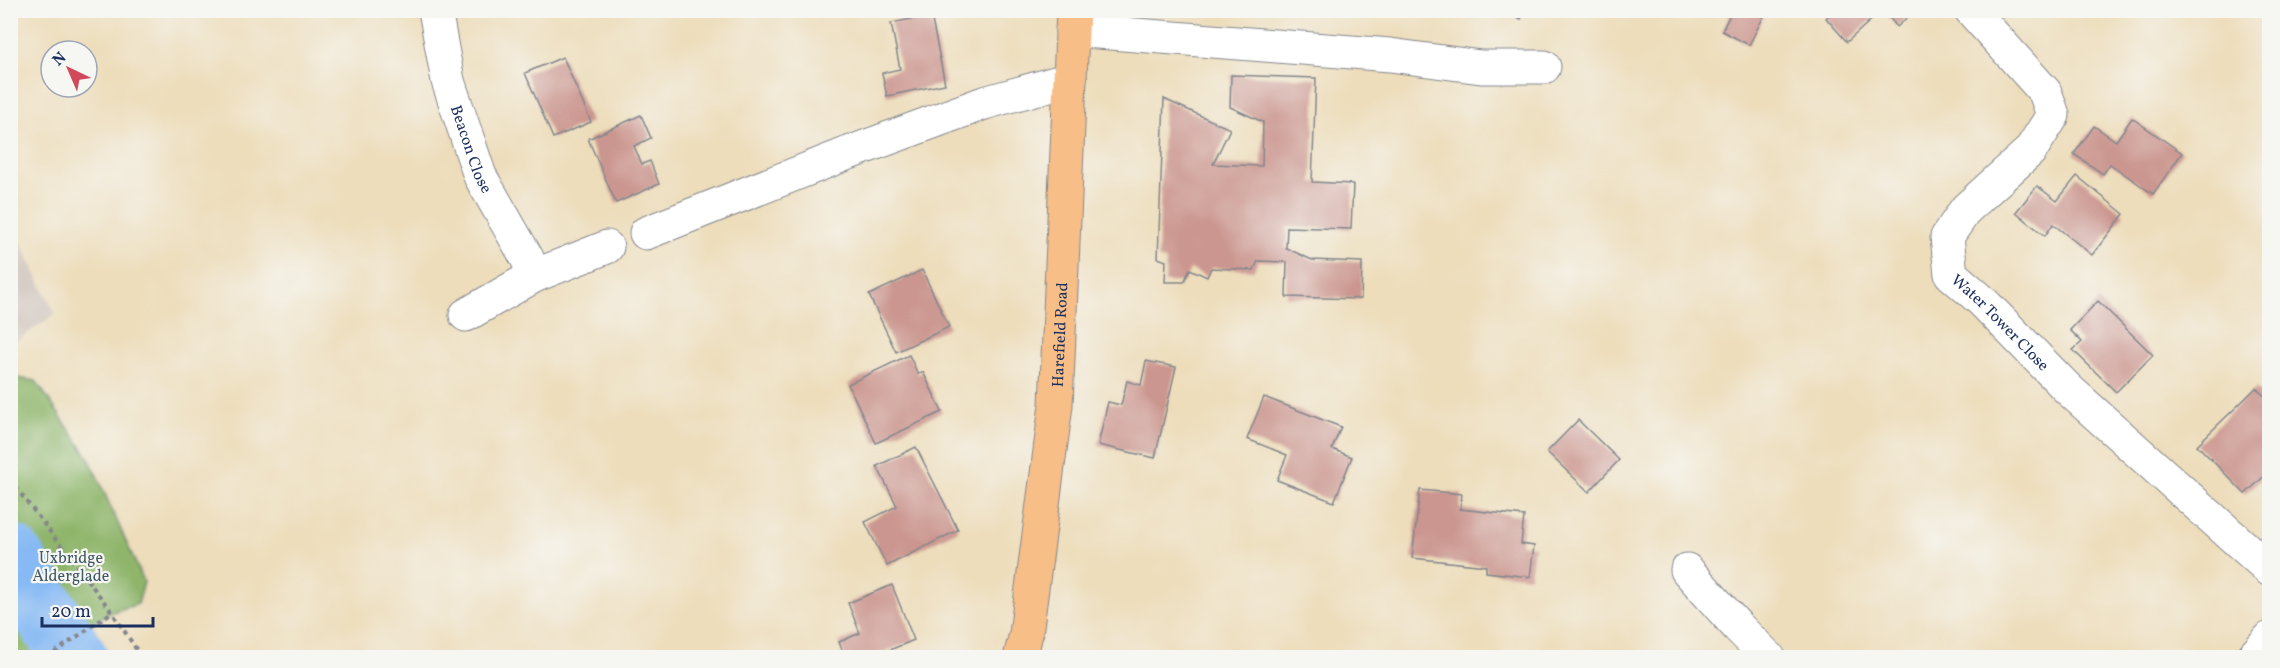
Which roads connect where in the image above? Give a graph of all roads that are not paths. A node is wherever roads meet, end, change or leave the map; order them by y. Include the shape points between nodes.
1 (435, 10) edge
2 (1971, 10) edge
3 (1072, 20) edge
4 (1544, 67) dead end
5 (1070, 79) junction
6 (646, 233) dead end
7 (607, 247) dead end
8 (534, 276) junction
9 (466, 315) dead end
10 (1687, 570) dead end
11 (2270, 570) edge
12 (2270, 638) edge
13 (1020, 657) edge
14 (1769, 657) edge
15 (2252, 657) edge

1 - 8 street, Beacon Close via 448,81 480,176
2 - 11 street, Water Tower Close via 2045,92 2054,115 2030,151 1966,209 1947,237 1951,274 1982,300 2068,389
3 - 4 street via 1481,67
3 - 5 main road, Harefield Road
5 - 6 street via 984,103
5 - 13 main road, Harefield Road via 1056,405
7 - 8 street
8 - 9 street
10 - 14 street
12 - 15 street

